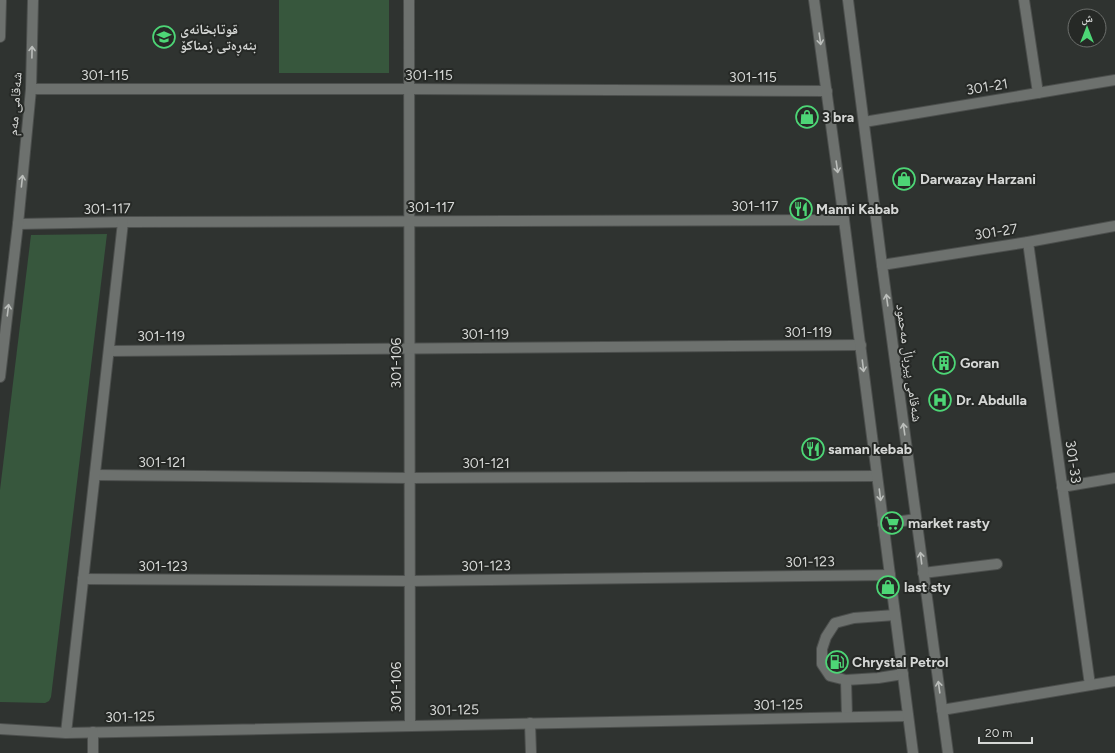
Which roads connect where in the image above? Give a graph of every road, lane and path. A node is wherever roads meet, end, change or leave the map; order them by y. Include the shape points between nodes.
1 (1, 0) edge
2 (33, 0) edge
3 (409, 0) edge
4 (814, 0) edge
5 (848, 0) edge
6 (1024, 0) edge
7 (0, 37) edge
8 (1115, 80) edge
9 (31, 89) junction
10 (409, 89) junction
11 (827, 91) junction
12 (1038, 93) junction
13 (864, 122) junction
14 (844, 220) junction
15 (409, 221) junction
16 (123, 222) junction
17 (18, 224) junction
18 (1115, 226) edge
19 (1028, 242) junction
20 (882, 265) junction
21 (860, 345) junction
22 (410, 349) junction
23 (109, 351) junction
24 (1, 362) edge
25 (0, 377) edge
26 (95, 475) junction
27 (877, 476) junction
28 (410, 478) junction
29 (1115, 478) edge
30 (1062, 487) junction
31 (916, 519) junction
32 (883, 524) junction
33 (997, 564) dead end
34 (924, 573) junction
35 (890, 575) junction
36 (83, 579) junction
37 (410, 581) junction
38 (895, 615) junction
39 (903, 674) junction
40 (846, 680) junction
41 (1115, 681) edge
42 (1090, 685) junction
43 (942, 710) junction
44 (908, 716) junction
45 (847, 717) junction
46 (530, 723) junction
47 (410, 725) junction
48 (0, 729) edge
49 (93, 732) junction
50 (66, 733) junction
51 (93, 753) edge
52 (530, 753) edge
53 (913, 753) edge
54 (948, 753) edge

1 - 7 street
9 -> 2 street, شەقامی مەم
3 - 10 street, 301-106
4 -> 11 street
5 - 13 street, شەقامی پیرباڵ مەحمود
6 - 12 street
8 - 12 street, 301-21
9 - 10 street, 301-115
17 -> 9 street, شەقامی مەم
10 - 11 street, 301-115
10 - 15 street, 301-106
11 -> 14 street
12 - 13 street, 301-21
13 - 20 street, شەقامی پیرباڵ مەحمود
14 - 15 street, 301-117
14 - 21 street
15 - 16 street, 301-117
15 - 22 street, 301-106
16 - 17 street, 301-117
16 - 23 street
24 -> 17 street, شەقامی مەم
18 - 19 street, 301-27
19 - 20 street, 301-27
19 - 30 street, 301-33
31 -> 20 street, شەقامی پیرباڵ مەحمود
21 - 22 street, 301-119
21 -> 27 street
22 - 23 street, 301-119
22 - 28 street, 301-106
23 - 26 street
24 - 25 street, شەقامی مەم
26 - 28 street, 301-121
26 - 36 street
27 - 28 street, 301-121
27 -> 32 street
28 - 37 street, 301-106
29 - 30 street
30 - 42 street, 301-33
31 - 32 street
34 -> 31 street, شەقامی پیرباڵ مەحمود
32 - 35 street
33 - 34 street
43 -> 34 street, شەقامی پیرباڵ مەحمود
35 - 37 street, 301-123
35 - 38 street
36 - 37 street, 301-123
36 - 50 street
37 - 47 street, 301-106
38 - 39 street
38 - 40 street via 854,618 835,623 826,637 822,650 822,664 830,676
39 - 40 street
39 - 44 street
40 - 45 street
41 - 42 street
42 - 43 street
43 - 54 street, شەقامی پیرباڵ مەحمود
44 - 45 street, 301-125
44 - 53 street
45 - 46 street, 301-125
46 - 47 street, 301-125
46 - 52 street
47 - 49 street, 301-125
48 - 50 street, 301-125
49 - 50 street, 301-125
49 - 51 street

